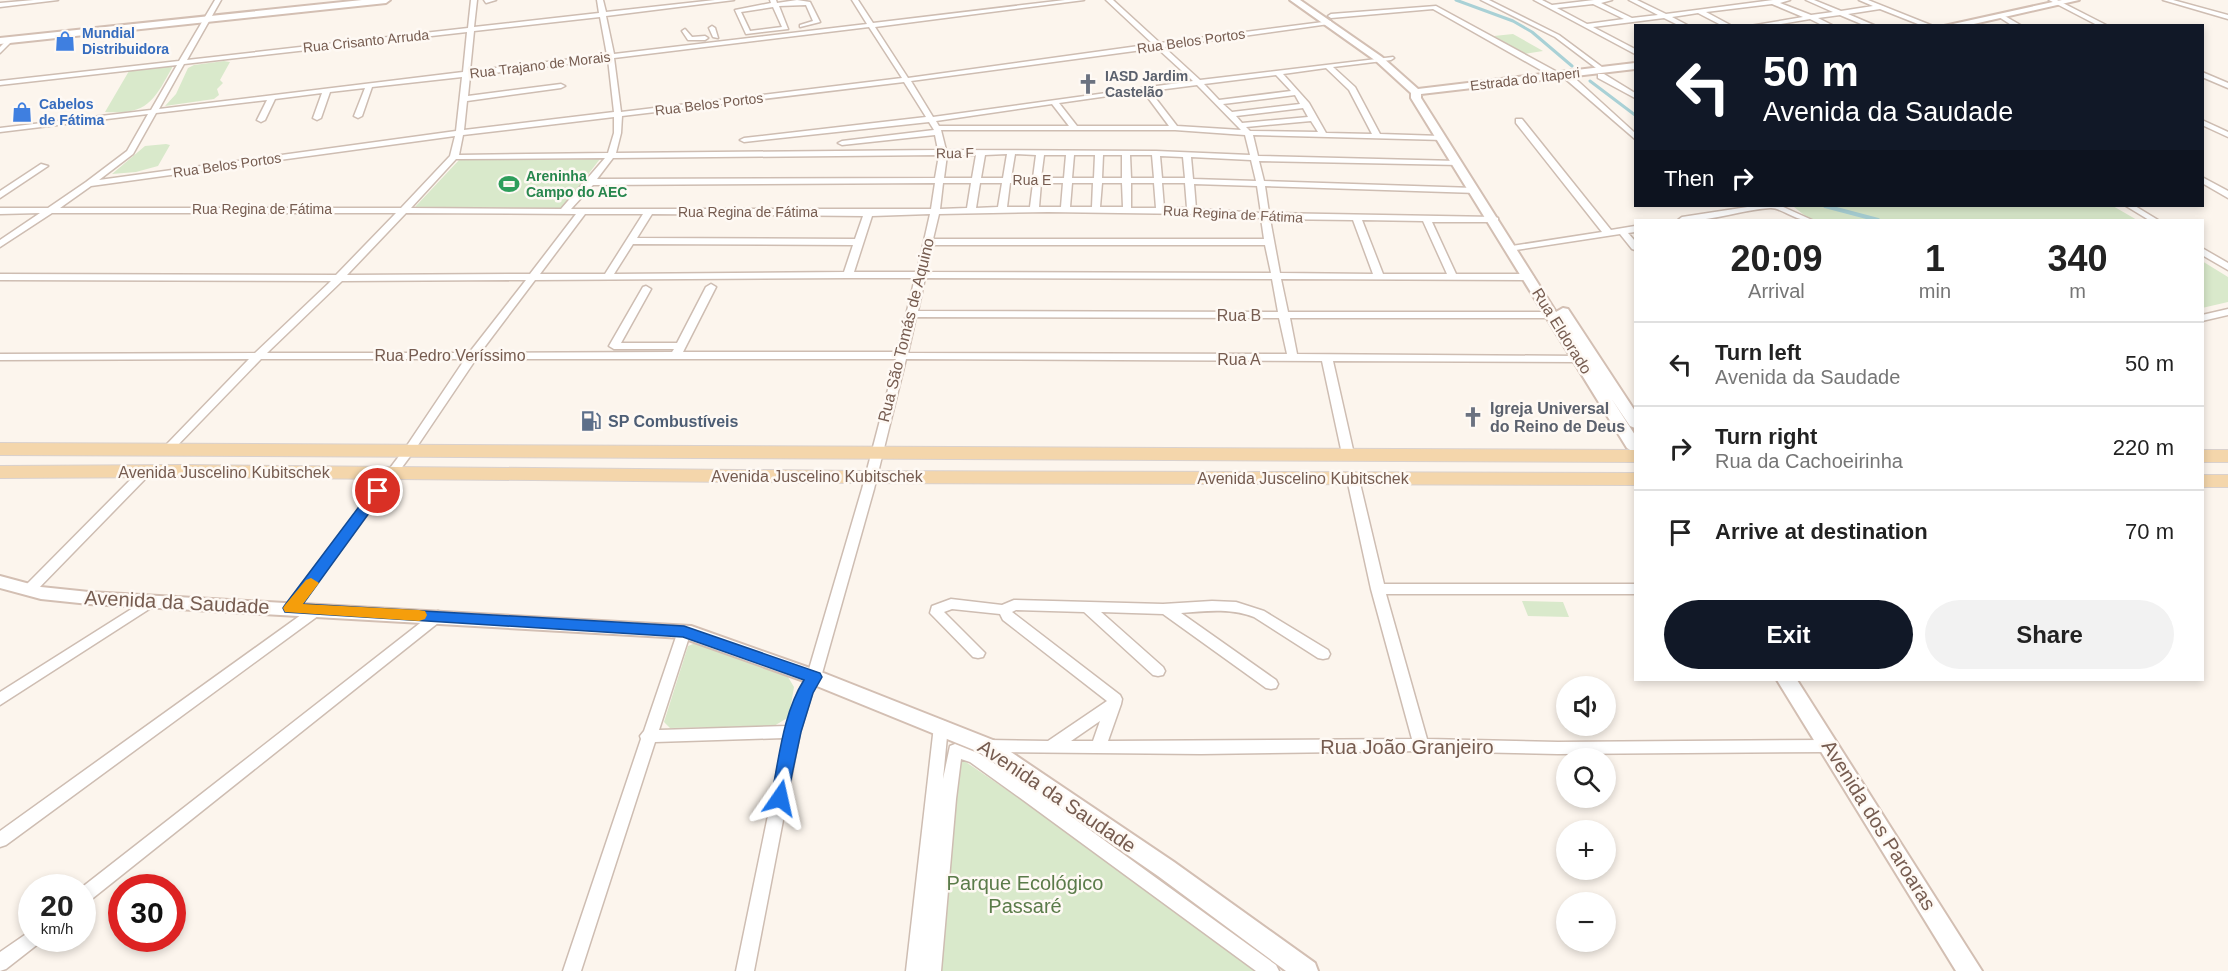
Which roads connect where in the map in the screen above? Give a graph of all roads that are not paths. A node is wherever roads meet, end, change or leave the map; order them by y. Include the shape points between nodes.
1 (55, 0) edge
2 (218, 0) edge
3 (386, 0) edge
4 (474, 0) edge
5 (493, 0) edge
6 (600, 0) edge
7 (731, 0) edge
8 (855, 0) edge
9 (1081, 0) edge
10 (1109, 0) edge
11 (1294, 0) edge
12 (1306, 0) edge
13 (1484, 0) edge
14 (1537, 0) edge
15 (1609, 0) edge
16 (1632, 0) edge
17 (1728, 0) edge
18 (1787, 0) edge
19 (1809, 0) edge
20 (1862, 0) edge
21 (2075, 0) edge
22 (2166, 0) edge
23 (486, 1) edge
24 (1592, 1) edge
25 (1770, 1) edge
26 (774, 2) edge
27 (2053, 2) edge
28 (0, 5) edge
29 (1742, 6) junction
30 (1880, 7) junction
31 (1552, 8) junction
32 (1700, 11) junction
33 (1840, 13) junction
34 (603, 15) junction
35 (1665, 16) junction
36 (2001, 16) junction
37 (1345, 17) dead end
38 (2228, 17) edge
39 (1811, 18) junction
40 (1331, 19) junction
41 (207, 20) junction
42 (1631, 20) junction
43 (1778, 22) junction
44 (1638, 24) edge
45 (1682, 24) edge
46 (1725, 24) edge
47 (1766, 24) edge
48 (1782, 24) edge
49 (1826, 24) edge
50 (1868, 24) edge
51 (1925, 24) edge
52 (1959, 24) edge
53 (2015, 24) edge
54 (2100, 24) edge
55 (871, 25) junction
56 (1587, 26) junction
57 (712, 28) dead end
58 (786, 28) junction
59 (472, 29) junction
60 (685, 31) dead end
61 (748, 33) junction
62 (716, 37) junction
63 (10, 40) junction
64 (0, 41) edge
65 (1634, 41) edge
66 (1619, 44) junction
67 (1159, 45) junction
68 (0, 51) edge
69 (1634, 52) edge
70 (611, 56) junction
71 (1391, 58) junction
72 (1379, 59) junction
73 (183, 62) junction
74 (1328, 66) junction
75 (1634, 66) edge
76 (1634, 71) edge
77 (1277, 72) junction
78 (1602, 73) junction
79 (466, 74) junction
80 (2204, 75) edge
81 (1564, 77) junction
82 (906, 80) junction
83 (1198, 82) junction
84 (0, 83) edge
85 (369, 86) junction
86 (561, 86) dead end
87 (2228, 86) edge
88 (1145, 89) junction
89 (327, 91) junction
90 (1297, 93) junction
91 (1634, 95) edge
92 (1421, 96) junction
93 (272, 97) junction
94 (464, 99) junction
95 (1054, 102) junction
96 (1218, 102) junction
97 (1306, 105) junction
98 (155, 111) junction
99 (1230, 115) junction
100 (358, 116) dead end
101 (617, 116) junction
102 (317, 118) dead end
103 (1313, 119) junction
104 (261, 120) dead end
105 (1519, 121) dead end
106 (2204, 123) edge
107 (1240, 125) junction
108 (2228, 125) edge
109 (935, 126) junction
110 (1075, 128) junction
111 (1175, 128) junction
112 (2214, 128) junction
113 (839, 129) junction
114 (0, 130) edge
115 (2204, 130) edge
116 (1248, 133) junction
117 (460, 134) junction
118 (1323, 134) junction
119 (1377, 135) junction
120 (2228, 135) edge
121 (1634, 136) edge
122 (1441, 138) junction
123 (744, 140) dead end
124 (842, 143) junction
125 (981, 152) junction
126 (1011, 152) junction
127 (1040, 152) junction
128 (943, 153) junction
129 (1070, 153) junction
130 (1099, 153) junction
131 (1126, 153) junction
132 (1156, 153) junction
133 (844, 154) junction
134 (1187, 154) junction
135 (611, 155) junction
136 (454, 157) junction
137 (1256, 158) junction
138 (1457, 163) junction
139 (44, 166) dead end
140 (941, 180) junction
141 (977, 180) junction
142 (1007, 180) junction
143 (1037, 180) junction
144 (1067, 180) junction
145 (1098, 180) junction
146 (1128, 180) junction
147 (1159, 180) junction
148 (1188, 181) junction
149 (2204, 181) edge
150 (590, 182) junction
151 (89, 184) junction
152 (1261, 185) junction
153 (1474, 191) junction
154 (0, 195) edge
155 (2228, 195) edge
156 (1763, 207) edge
157 (1777, 207) edge
158 (2132, 207) edge
159 (405, 209) junction
160 (971, 209) junction
161 (1002, 209) junction
162 (1034, 209) junction
163 (1065, 209) junction
164 (1096, 209) junction
165 (1127, 210) junction
166 (1160, 210) junction
167 (0, 211) edge
168 (50, 211) junction
169 (564, 211) junction
170 (583, 211) junction
171 (650, 211) junction
172 (935, 211) junction
173 (1192, 211) junction
174 (868, 213) junction
175 (1265, 216) junction
176 (1723, 217) edge
177 (1357, 218) junction
178 (1426, 219) junction
179 (1696, 219) edge
180 (1806, 219) edge
181 (2152, 219) edge
182 (1495, 220) junction
183 (1634, 229) edge
184 (1622, 231) junction
185 (1608, 233) junction
186 (632, 241) junction
187 (859, 242) junction
188 (929, 242) junction
189 (1269, 242) junction
190 (0, 244) edge
191 (1514, 247) junction
192 (1634, 247) edge
193 (2204, 252) edge
194 (2228, 267) edge
195 (848, 275) junction
196 (533, 276) junction
197 (608, 276) junction
198 (920, 276) junction
199 (1277, 277) junction
200 (1379, 277) junction
201 (1453, 277) junction
202 (1529, 277) junction
203 (0, 278) edge
204 (339, 278) junction
205 (711, 287) dead end
206 (646, 289) dead end
207 (2228, 312) edge
208 (912, 314) junction
209 (1285, 315) junction
210 (1559, 315) junction
211 (2204, 316) edge
212 (678, 351) junction
213 (474, 355) junction
214 (258, 356) junction
215 (0, 357) edge
216 (900, 357) junction
217 (1293, 359) junction
218 (1327, 359) junction
219 (1578, 359) junction
220 (1634, 422) edge
221 (1634, 445) edge
222 (169, 448) junction
223 (0, 449) edge
224 (410, 449) junction
225 (876, 453) junction
226 (1348, 454) junction
227 (1634, 456) edge
228 (2204, 456) edge
229 (2228, 456) edge
230 (0, 472) edge
231 (145, 472) junction
232 (392, 473) junction
233 (871, 477) junction
234 (1353, 478) junction
235 (1634, 479) edge
236 (2204, 481) edge
237 (2228, 481) edge
238 (0, 582) edge
239 (1378, 589) junction
240 (1634, 589) edge
241 (29, 590) junction
242 (152, 601) junction
243 (1087, 607) junction
244 (291, 608) junction
245 (1166, 609) junction
246 (317, 610) junction
247 (1004, 610) junction
248 (438, 616) junction
249 (684, 631) junction
250 (978, 653) dead end
251 (1323, 654) dead end
252 (1158, 671) dead end
253 (814, 677) junction
254 (1788, 681) edge
255 (1271, 684) dead end
256 (0, 699) edge
257 (1114, 704) junction
258 (941, 726) junction
259 (793, 732) junction
260 (647, 736) junction
261 (1421, 745) junction
262 (986, 746) junction
263 (1828, 746) junction
264 (1050, 747) junction
265 (1098, 748) junction
266 (0, 840) edge
267 (96, 886) edge
268 (18, 949) edge
269 (0, 963) edge
270 (572, 971) edge
271 (745, 971) edge
272 (915, 971) edge
273 (932, 971) edge
274 (1270, 971) edge
275 (1306, 971) edge
276 (1971, 971) edge

1 - 28 street
2 - 41 street
3 - 41 street
4 - 59 street
5 - 23 street
6 - 34 street
7 - 34 street, Rua Crisanto Arruda
8 - 55 street, Rua São Tomás de Aquino
9 - 55 street, Rua Trajano de Morais
10 - 67 street
11 - 40 street
12 - 40 street
13 - 78 street via 1548,31
14 - 31 street
15 - 24 street
16 - 35 street
17 - 29 street
18 - 25 street
19 - 33 street
20 - 30 street
21 - 27 street
22 - 38 street
24 - 31 street
24 - 42 street
25 - 29 street
25 - 39 street
26 - 58 street
26 - 58 street via 805,2 817,22
26 - 61 street via 736,11
27 - 36 street
27 - 54 street
29 - 32 street
29 - 43 street
30 - 33 street
30 - 51 street
31 - 56 street
32 - 35 street
32 - 46 street
33 - 39 street
33 - 50 street
34 - 59 street, Rua Crisanto Arruda
34 - 70 street
35 - 42 street
35 - 45 street
36 - 52 street
36 - 53 street
37 - 40 street
39 - 43 street
39 - 49 street
40 - 67 street, Rua Belos Portos
40 - 71 street
40 - 72 street
40 - 81 street via 1434,7
41 - 63 street
41 - 73 street
42 - 44 street
42 - 56 street
43 - 47 street
43 - 48 street
55 - 70 street, Rua Trajano de Morais
55 - 82 street, Rua São Tomás de Aquino
56 - 66 street
57 - 62 street
58 - 61 street
59 - 73 street, Rua Crisanto Arruda
59 - 79 street
60 - 62 street via 690,39
61 - 62 street
63 - 64 street
63 - 68 street
65 - 66 street
66 - 69 street
67 - 82 street, Rua Belos Portos
67 - 83 street
70 - 79 street, Rua Trajano de Morais
70 - 101 street
71 - 72 street
71 - 92 street
72 - 74 street
72 - 92 street
73 - 84 street, Rua Crisanto Arruda
73 - 98 street
74 - 77 street
74 - 119 street via 1352,89
75 - 78 street, Estrada do Itaperi
76 - 78 street, Estrada do Itaperi
77 - 83 street
77 - 90 street
78 - 81 street, Estrada do Itaperi
78 - 91 street
79 - 85 street, Rua Trajano de Morais
79 - 94 street
80 - 87 street
81 - 92 street, Estrada do Itaperi
81 - 92 street, Estrada do Itaperi
81 - 121 street
82 - 101 street, Rua Belos Portos
82 - 109 street, Rua São Tomás de Aquino
83 - 88 street
83 - 96 street
85 - 89 street, Rua Trajano de Morais
85 - 100 street
86 - 94 street
88 - 95 street
88 - 111 street
89 - 93 street, Rua Trajano de Morais
89 - 102 street
90 - 96 street
90 - 97 street
92 - 122 street, Rua Eldorado
93 - 98 street, Rua Trajano de Morais
93 - 104 street
94 - 117 street
95 - 109 street
95 - 110 street
96 - 99 street
97 - 99 street
97 - 103 street
98 - 114 street, Rua Trajano de Morais
98 - 151 street via 130,152
99 - 107 street
101 - 117 street, Rua Belos Portos
101 - 135 street via 616,144
103 - 107 street
103 - 118 street
105 - 185 street
106 - 112 street
107 - 116 street
108 - 112 street
109 - 110 street
109 - 113 street
109 - 124 street
109 - 128 street, Rua São Tomás de Aquino
110 - 111 street
111 - 116 street
112 - 115 street
112 - 120 street
113 - 123 street
113 - 124 street
116 - 118 street
116 - 137 street
117 - 136 street
117 - 151 street, Rua Belos Portos
118 - 119 street
119 - 122 street
122 - 138 street, Rua Eldorado
124 - 133 street
125 - 126 street, Rua F
125 - 128 street, Rua F
125 - 141 street
126 - 127 street, Rua F
126 - 142 street
127 - 129 street, Rua F
127 - 143 street
128 - 133 street, Rua F
128 - 140 street, Rua São Tomás de Aquino
129 - 130 street, Rua F
129 - 144 street
130 - 131 street, Rua F
130 - 145 street
131 - 132 street, Rua F
131 - 146 street
132 - 134 street, Rua F
132 - 147 street
133 - 135 street, Rua F
134 - 137 street, Rua F
134 - 148 street
135 - 136 street, Rua F
135 - 150 street
136 - 159 street
137 - 138 street, Rua F
137 - 152 street
138 - 153 street, Rua Eldorado
139 - 154 street
140 - 141 street, Rua E
140 - 150 street, Rua E
140 - 172 street, Rua São Tomás de Aquino
141 - 142 street, Rua E
141 - 160 street
142 - 143 street, Rua E
142 - 161 street
143 - 144 street, Rua E
143 - 162 street
144 - 145 street, Rua E
144 - 163 street
145 - 146 street, Rua E
145 - 164 street
146 - 147 street, Rua E
146 - 165 street
147 - 148 street, Rua E
147 - 166 street
148 - 152 street, Rua E
148 - 173 street
149 - 155 street
150 - 169 street
151 - 168 street
152 - 153 street, Rua E
152 - 175 street
153 - 182 street, Rua Eldorado
156 - 176 street
157 - 180 street
158 - 181 street
159 - 168 street, Rua Regina de Fátima
159 - 169 street, Rua Regina de Fátima
159 - 204 street
160 - 161 street, Rua Regina de Fátima
160 - 172 street, Rua Regina de Fátima
161 - 162 street, Rua Regina de Fátima
162 - 163 street, Rua Regina de Fátima
163 - 164 street, Rua Regina de Fátima
164 - 165 street, Rua Regina de Fátima
165 - 166 street, Rua Regina de Fátima
166 - 173 street, Rua Regina de Fátima
167 - 168 street, Rua Regina de Fátima
168 - 190 street
169 - 170 street, Rua Regina de Fátima
170 - 171 street, Rua Regina de Fátima
170 - 196 street
171 - 174 street, Rua Regina de Fátima
171 - 186 street
172 - 174 street, Rua Regina de Fátima
172 - 188 street, Rua São Tomás de Aquino
173 - 175 street, Rua Regina de Fátima
174 - 187 street
175 - 177 street, Rua Regina de Fátima
175 - 189 street
176 - 179 street
177 - 178 street, Rua Regina de Fátima
177 - 200 street
178 - 182 street, Rua Regina de Fátima
178 - 201 street
182 - 191 street, Rua Eldorado
183 - 184 street
184 - 185 street
184 - 192 street
185 - 191 street
186 - 187 street
186 - 197 street
187 - 195 street
188 - 189 street
188 - 198 street, Rua São Tomás de Aquino
189 - 199 street
191 - 202 street, Rua Eldorado
191 - 210 street, Rua Eldorado
193 - 194 street
195 - 197 street
195 - 198 street
196 - 197 street
196 - 204 street
196 - 213 street
198 - 199 street
198 - 208 street, Rua São Tomás de Aquino
199 - 200 street
199 - 209 street
200 - 201 street
201 - 202 street
202 - 210 street, Rua Eldorado
203 - 204 street
204 - 214 street
205 - 212 street
206 - 212 street via 614,346
207 - 211 street
208 - 209 street, Rua B
208 - 216 street, Rua São Tomás de Aquino
209 - 210 street, Rua B
209 - 217 street
210 - 219 street, Rua Eldorado
210 - 220 street, Rua Eldorado
212 - 213 street, Rua Pedro Veríssimo
212 - 216 street, Rua Pedro Veríssimo
213 - 214 street, Rua Pedro Veríssimo
213 - 224 street
214 - 215 street, Rua Pedro Veríssimo
214 - 222 street
216 - 217 street, Rua A
216 - 225 street, Rua São Tomás de Aquino
217 - 218 street, Rua A
218 - 219 street, Rua A
218 - 226 street
219 - 221 street, Rua Eldorado
222 - 223 main road, Avenida Juscelino Kubitschek
222 - 224 main road, Avenida Juscelino Kubitschek
224 - 225 main road, Avenida Juscelino Kubitschek
224 - 232 street
225 - 226 main road, Avenida Juscelino Kubitschek
225 - 233 street, Rua São Tomás de Aquino
226 - 227 main road, Avenida Juscelino Kubitschek
228 - 229 main road
230 - 231 main road, Avenida Juscelino Kubitschek
231 - 232 main road, Avenida Juscelino Kubitschek
231 - 241 street
232 - 233 main road, Avenida Juscelino Kubitschek
232 - 244 street
233 - 234 main road, Avenida Juscelino Kubitschek
233 - 253 street, Rua São Tomás de Aquino
234 - 235 main road, Avenida Juscelino Kubitschek
234 - 239 street
236 - 237 main road
238 - 241 street, Avenida da Saudade
239 - 240 street
239 - 261 street
241 - 242 street, Avenida da Saudade
242 - 244 street, Avenida da Saudade
242 - 256 street
243 - 245 street
243 - 247 street via 1014,605
243 - 252 street
244 - 246 street, Avenida da Saudade
245 - 251 street via 1248,608
245 - 255 street
246 - 248 street, Avenida da Saudade
246 - 266 street
247 - 250 street via 951,604 937,609
247 - 257 street via 1008,618 1110,693
248 - 249 street, Avenida da Saudade
248 - 267 street
249 - 253 street, Avenida da Saudade
249 - 260 street
253 - 258 street, Avenida da Saudade
253 - 259 street, Rua São Tomás de Aquino via 805,692
254 - 263 street, Avenida dos Paroaras
257 - 264 street
257 - 265 street
258 - 262 street, Avenida da Saudade
258 - 272 street
259 - 260 street
259 - 271 street, Rua São Tomás de Aquino
260 - 270 street
261 - 263 street, Rua João Granjeiro
261 - 265 street, Rua João Granjeiro
262 - 264 street, Rua João Granjeiro
262 - 275 street, Avenida da Saudade via 1138,849
263 - 276 street, Avenida dos Paroaras
264 - 265 street, Rua João Granjeiro
268 - 269 street
273 - 274 street via 956,750 975,758 1029,795

